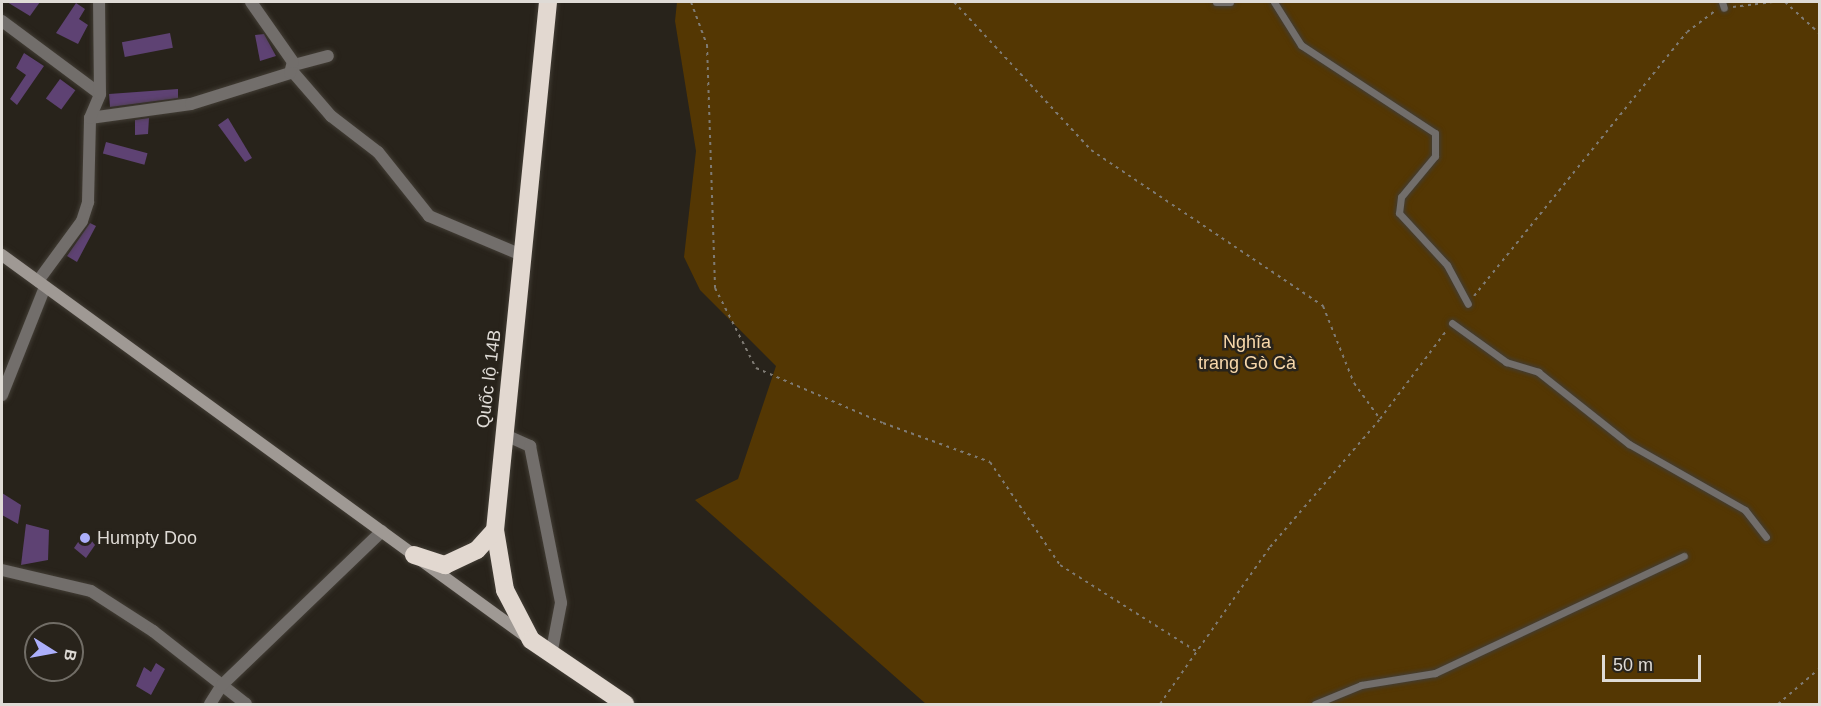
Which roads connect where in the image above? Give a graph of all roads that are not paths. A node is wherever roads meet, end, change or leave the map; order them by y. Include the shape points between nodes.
1 (99, 2) edge
2 (251, 2) edge
3 (548, 2) edge
4 (1216, 2) edge
5 (1230, 2) edge
6 (1274, 2) edge
7 (2, 21) edge
8 (328, 56) dead end
9 (293, 68) junction
10 (100, 94) junction
11 (90, 118) junction
12 (2, 255) edge
13 (524, 256) junction
14 (41, 284) junction
15 (1468, 304) dead end
16 (1452, 323) dead end
17 (2, 395) edge
18 (504, 434) junction
19 (495, 530) junction
20 (382, 531) junction
21 (1766, 537) dead end
22 (414, 555) junction
23 (1684, 556) dead end
24 (2, 570) edge
25 (531, 640) junction
26 (551, 655) junction
27 (222, 685) junction
28 (622, 704) edge
29 (210, 705) edge
30 (246, 705) edge
31 (1315, 705) edge

1 - 10 street
2 - 9 street
3 - 13 highway, Quốc lộ 14B
4 - 5 lane
6 - 15 lane via 1300,45 1435,133 1435,156 1401,197 1399,213 1447,265
7 - 10 street
8 - 9 street
9 - 11 street via 191,104
9 - 13 street via 331,116 378,152 429,216
10 - 11 street
11 - 14 street via 85,213
12 - 14 main road
13 - 18 highway, Quốc lộ 14B
14 - 17 street
14 - 20 main road
16 - 21 lane via 1506,362 1538,372 1629,444 1745,510
18 - 19 highway, Quốc lộ 14B
18 - 26 street via 530,446 561,611
19 - 22 highway via 477,550 445,565
19 - 25 highway, Quốc lộ 14B via 505,590
20 - 22 main road
20 - 27 street
22 - 25 main road
23 - 31 lane via 1435,672 1361,685
24 - 27 street via 91,591
25 - 26 highway, Quốc lộ 14B
26 - 28 highway, Quốc lộ 14B
27 - 29 street
27 - 30 street

